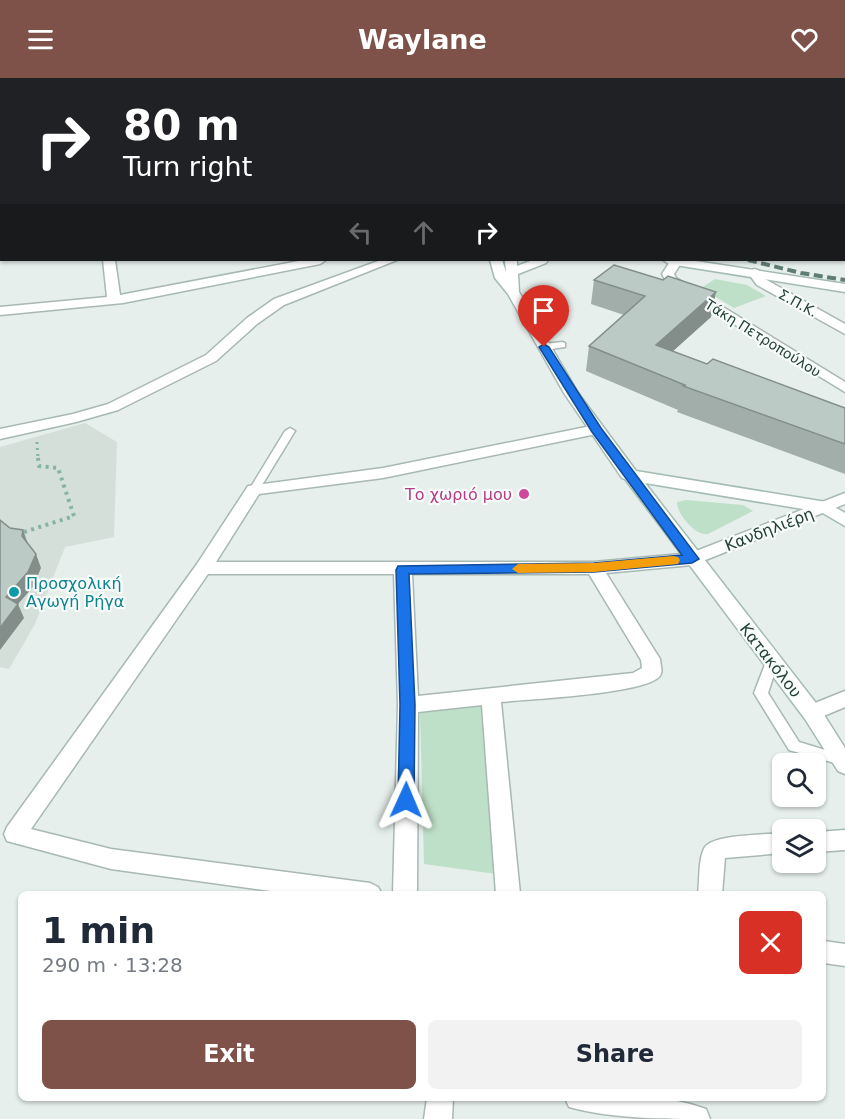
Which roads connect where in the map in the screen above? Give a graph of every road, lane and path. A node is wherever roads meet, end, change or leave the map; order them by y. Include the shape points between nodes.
1 (109, 261) edge
2 (315, 261) edge
3 (389, 261) edge
4 (496, 261) edge
5 (537, 261) edge
6 (674, 261) edge
7 (680, 261) edge
8 (512, 266) edge
9 (754, 273) junction
10 (845, 288) edge
11 (513, 292) junction
12 (114, 300) junction
13 (0, 311) edge
14 (845, 330) edge
15 (562, 345) dead end
16 (544, 347) junction
17 (845, 388) edge
18 (35, 427) junction
19 (596, 430) junction
20 (290, 431) dead end
21 (0, 434) edge
22 (628, 475) junction
23 (254, 490) junction
24 (845, 498) edge
25 (826, 507) junction
26 (845, 521) edge
27 (24, 532) edge
28 (692, 559) junction
29 (203, 568) junction
30 (594, 568) junction
31 (403, 570) junction
32 (772, 662) junction
33 (491, 697) junction
34 (845, 699) edge
35 (408, 705) junction
36 (812, 713) junction
37 (844, 763) edge
38 (8, 832) edge
39 (845, 840) edge
40 (826, 841) edge
41 (772, 844) edge
42 (348, 891) edge
43 (405, 891) edge
44 (508, 891) edge
45 (710, 891) edge
46 (826, 952) edge
47 (845, 955) edge
48 (440, 1101) edge
49 (595, 1101) edge
50 (438, 1119) edge
51 (696, 1119) edge

1 - 12 street
2 - 12 street
3 - 18 street via 279,302 211,358 113,407
4 - 11 street, Κατακόλου via 501,278
5 - 8 street
6 - 17 street, Τάκη Πετροπούλου via 668,274 671,280
7 - 9 street
8 - 11 street
9 - 10 street
9 - 14 street, Σ.Π.Κ. via 760,282
11 - 16 street, Κατακόλου
12 - 13 street
15 - 16 lane
16 - 19 street, Κατακόλου
18 - 21 street
18 - 27 path via 39,466 58,468 74,516
19 - 22 street, Κατακόλου
19 - 23 street via 383,472
20 - 23 lane
22 - 25 street
22 - 28 street, Κατακόλου
23 - 29 street
24 - 25 street, Κανδηλιέρη
25 - 26 street
25 - 28 street, Κανδηλιέρη
28 - 30 street, Κανδηλιέρη
28 - 32 street, Κατακόλου
29 - 31 street, Κανδηλιέρη
29 - 38 street
30 - 31 street, Κανδηλιέρη
30 - 33 street via 650,659 652,672 636,680
31 - 35 street
32 - 36 street, Κατακόλου
32 - 37 lane via 761,693 794,746
33 - 35 street
33 - 44 street
34 - 36 street
35 - 43 street
36 - 37 street, Κατακόλου
38 - 42 street via 111,859
39 - 40 street
41 - 45 street via 720,849 714,853
46 - 47 street
48 - 50 street
49 - 51 street

